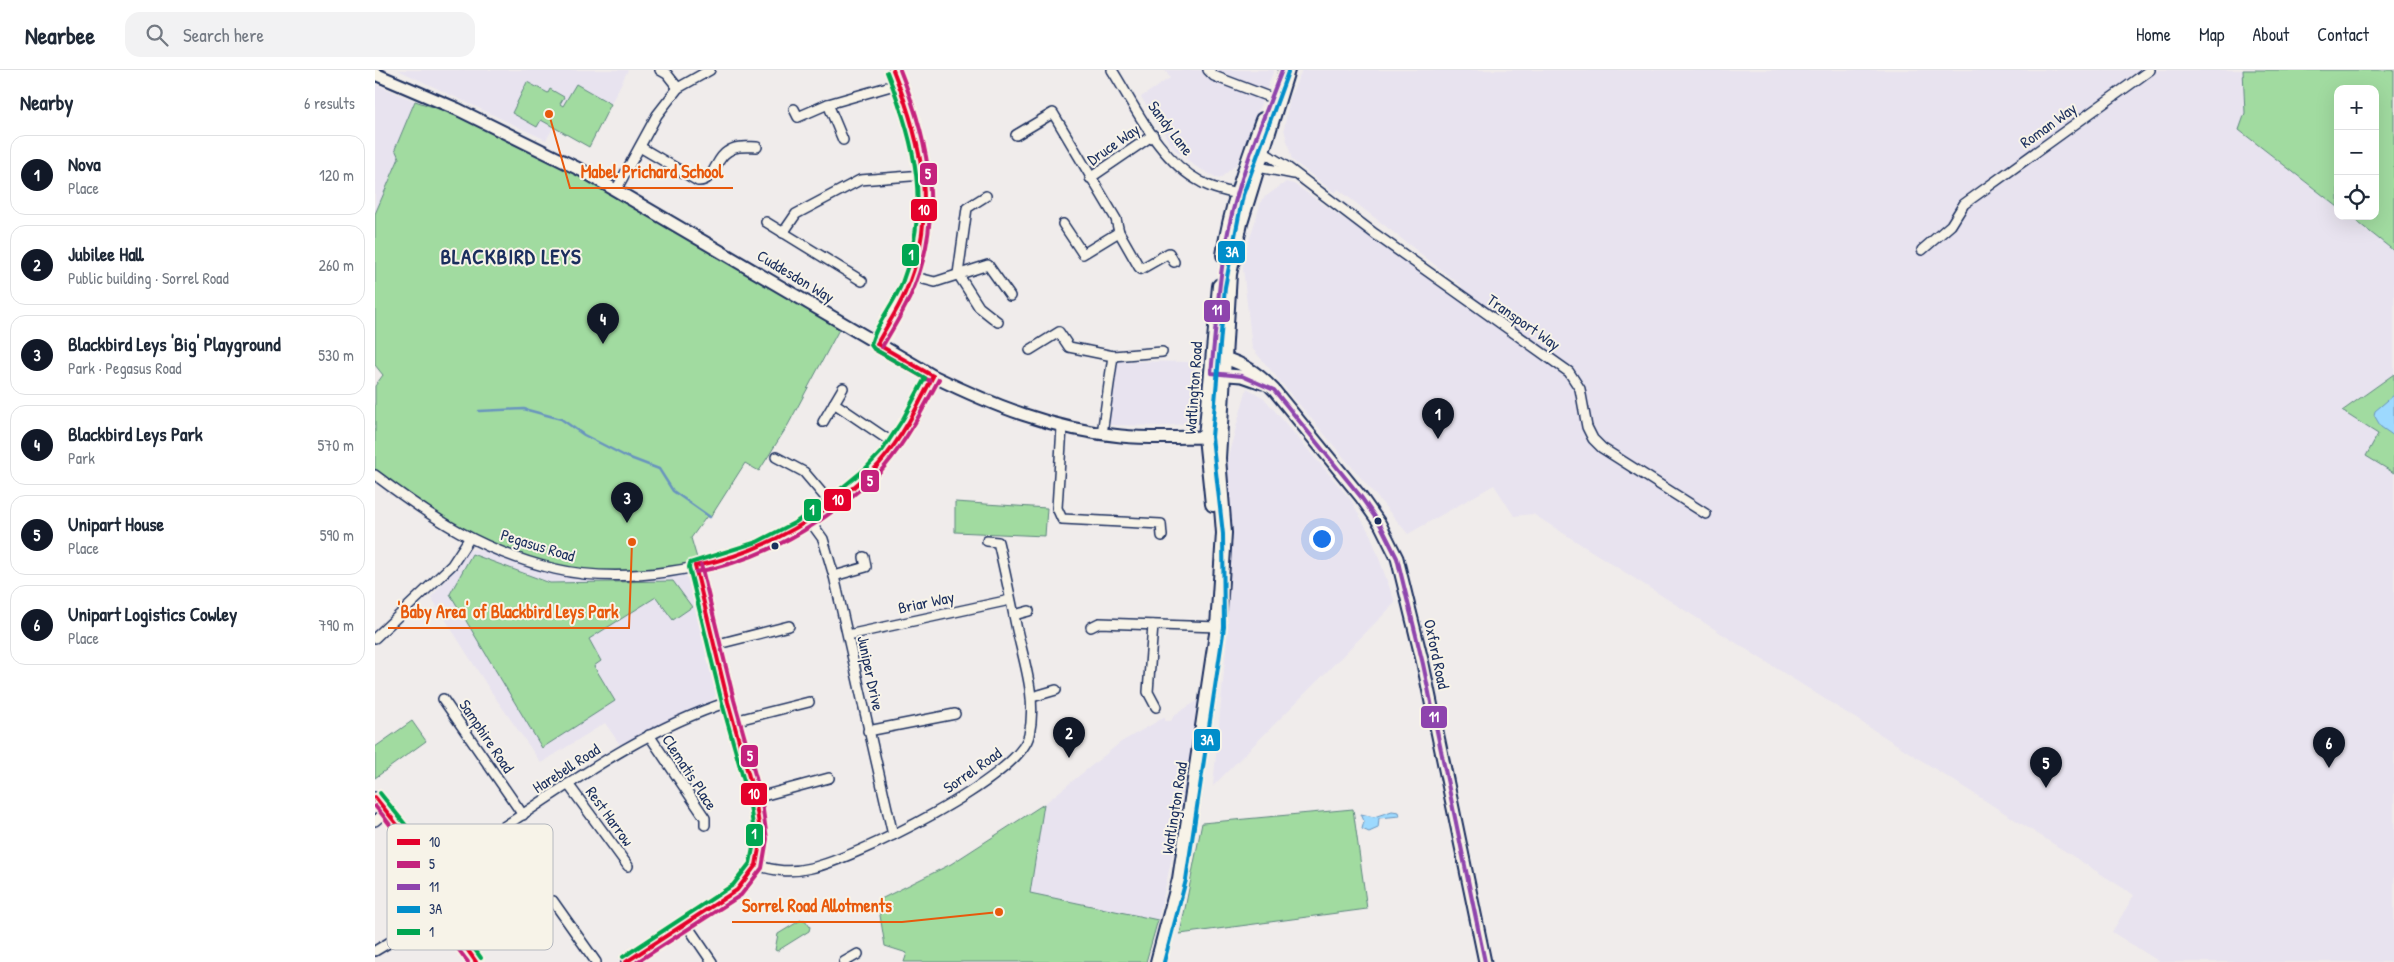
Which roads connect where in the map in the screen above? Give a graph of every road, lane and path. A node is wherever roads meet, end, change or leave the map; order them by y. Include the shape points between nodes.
1 (660, 70) edge
2 (710, 70) edge
3 (893, 70) edge
4 (1113, 70) edge
5 (1208, 70) edge
6 (1282, 70) edge
7 (1287, 70) edge
8 (2150, 70) edge
9 (375, 74) edge
10 (898, 84) junction
11 (678, 88) junction
12 (1274, 99) junction
13 (828, 104) junction
14 (794, 109) dead end
15 (1016, 135) dead end
16 (1153, 135) junction
17 (843, 140) dead end
18 (640, 146) junction
19 (757, 147) dead end
20 (1256, 153) junction
21 (1258, 167) junction
22 (1294, 174) junction
23 (923, 175) junction
24 (1090, 178) junction
25 (616, 190) junction
26 (986, 196) dead end
27 (1243, 196) junction
28 (766, 222) dead end
29 (1063, 224) dead end
30 (1119, 232) junction
31 (783, 233) junction
32 (1922, 250) dead end
33 (1174, 262) dead end
34 (958, 274) junction
35 (911, 276) junction
36 (862, 280) dead end
37 (1010, 296) dead end
38 (998, 322) dead end
39 (877, 344) junction
40 (1030, 350) dead end
41 (1162, 352) dead end
42 (1113, 356) junction
43 (1219, 357) junction
44 (1217, 374) junction
45 (933, 376) junction
46 (843, 388) dead end
47 (1274, 390) junction
48 (834, 403) junction
49 (823, 422) dead end
50 (1062, 427) junction
51 (1102, 434) junction
52 (1213, 437) junction
53 (893, 444) junction
54 (776, 457) dead end
55 (785, 462) junction
56 (779, 471) dead end
57 (375, 475) edge
58 (832, 505) junction
59 (1706, 514) dead end
60 (810, 521) junction
61 (1162, 536) dead end
62 (469, 539) junction
63 (987, 541) dead end
64 (864, 557) dead end
65 (695, 566) junction
66 (834, 576) junction
67 (1011, 600) junction
68 (1029, 611) dead end
69 (1014, 615) junction
70 (1153, 625) junction
71 (789, 626) dead end
72 (1091, 627) dead end
73 (1218, 627) junction
74 (848, 635) junction
75 (375, 638) edge
76 (715, 645) junction
77 (1056, 690) dead end
78 (1032, 698) junction
79 (443, 699) dead end
80 (728, 702) junction
81 (809, 702) dead end
82 (1156, 707) dead end
83 (955, 714) dead end
84 (734, 721) junction
85 (868, 731) junction
86 (649, 735) junction
87 (829, 778) dead end
88 (568, 784) junction
89 (375, 797) edge
90 (755, 798) junction
91 (388, 810) junction
92 (523, 815) junction
93 (375, 821) edge
94 (398, 824) edge
95 (509, 824) edge
96 (705, 825) dead end
97 (893, 835) junction
98 (756, 864) junction
99 (628, 866) dead end
100 (553, 901) dead end
101 (686, 924) junction
102 (387, 944) edge
103 (468, 950) edge
104 (375, 951) edge
105 (858, 954) dead end
106 (476, 962) edge
107 (597, 962) edge
108 (626, 962) edge
109 (712, 962) edge
110 (844, 962) edge
111 (1158, 962) edge
112 (1485, 962) edge

1 - 11 street
2 - 11 street
3 - 10 street
4 - 16 street, Sandy Lane
5 - 12 street via 1213,76
6 - 12 main road, Watlington Road
7 - 12 main road, Watlington Road
8 - 32 street, Roman Way via 1965,204 1951,225
9 - 25 street, Cuddesdon Way via 457,109
10 - 13 street
10 - 23 street via 917,135
11 - 18 street via 657,115
12 - 20 main road, Watlington Road
13 - 14 street via 798,117
13 - 17 street
15 - 24 street, Druce Way via 1053,113
16 - 24 street, Druce Way
16 - 27 street, Sandy Lane via 1190,175 1214,188
18 - 19 street via 698,181 708,178 725,152 739,146
18 - 25 street
20 - 21 main road, Watlington Road
20 - 22 street, Transport Way via 1287,167
20 - 27 main road, Watlington Road
21 - 22 street, Transport Way
21 - 27 main road, Watlington Road
22 - 59 street, Transport Way via 1569,372 1580,389 1587,427 1602,448
23 - 31 street via 860,180 795,214
23 - 35 street via 921,230
24 - 30 street, Druce Way via 1116,219
25 - 39 street, Cuddesdon Way
26 - 34 street via 967,208
27 - 43 main road, Watlington Road via 1225,245
28 - 31 street
29 - 30 street via 1083,254
30 - 33 street, Druce Way via 1141,269 1167,250
31 - 36 street
34 - 35 street via 935,282
34 - 37 street via 988,264
34 - 38 street via 979,307
35 - 39 street
39 - 45 street, Cuddesdon Way
40 - 42 street via 1059,332 1069,346
41 - 42 street
42 - 51 street
43 - 44 main road, Watlington Road
43 - 47 street, Oxford Road via 1262,377
44 - 47 street, Oxford Road via 1242,376
44 - 52 main road, Watlington Road
45 - 50 street, Cuddesdon Way via 990,404
45 - 53 street, Pegasus Road
46 - 48 street
47 - 112 street, Oxford Road via 1361,497 1380,524 1397,558 1421,656
48 - 49 street
48 - 53 street
50 - 51 street, Cuddesdon Way
50 - 61 street via 1058,520 1161,524
51 - 52 street, Cuddesdon Way
52 - 73 main road, Watlington Road via 1207,459 1217,533
53 - 58 street, Pegasus Road via 879,464
54 - 55 street
55 - 56 street
55 - 58 street via 803,472
57 - 62 street, Pegasus Road via 433,518
58 - 60 street, Pegasus Road
60 - 65 street, Pegasus Road via 749,552
60 - 66 street, Juniper Drive via 823,539
62 - 65 street, Pegasus Road via 555,569 590,575 632,574
62 - 75 street via 452,566
63 - 67 street, Sorrel Road via 999,542
64 - 66 street via 866,567
65 - 76 street
66 - 74 street, Juniper Drive
67 - 69 street, Sorrel Road
67 - 74 street, Briar Way
68 - 69 street
69 - 78 street, Sorrel Road
70 - 72 street via 1099,623
70 - 73 street
70 - 82 street via 1148,692
71 - 76 street
73 - 111 main road, Watlington Road via 1180,879
74 - 85 street, Juniper Drive
76 - 80 street
77 - 78 street
78 - 97 street, Sorrel Road via 1029,737 1015,758 995,776
79 - 92 street, Samphire Road
80 - 84 street
80 - 86 street, Harebell Road
81 - 84 street
83 - 85 street
84 - 90 street
85 - 97 street, Juniper Drive
86 - 88 street, Harebell Road
86 - 96 street, Clematis Place via 705,818
87 - 90 street
88 - 92 street, Harebell Road
88 - 99 street, Rest Harrow
89 - 91 street
90 - 98 street via 761,838
91 - 93 street
91 - 94 street
92 - 95 street, Harebell Road
97 - 98 street, Sorrel Road via 811,868 778,872
98 - 101 street via 737,890
100 - 107 street
101 - 108 street
101 - 109 street
102 - 104 street
103 - 106 street
105 - 110 street

